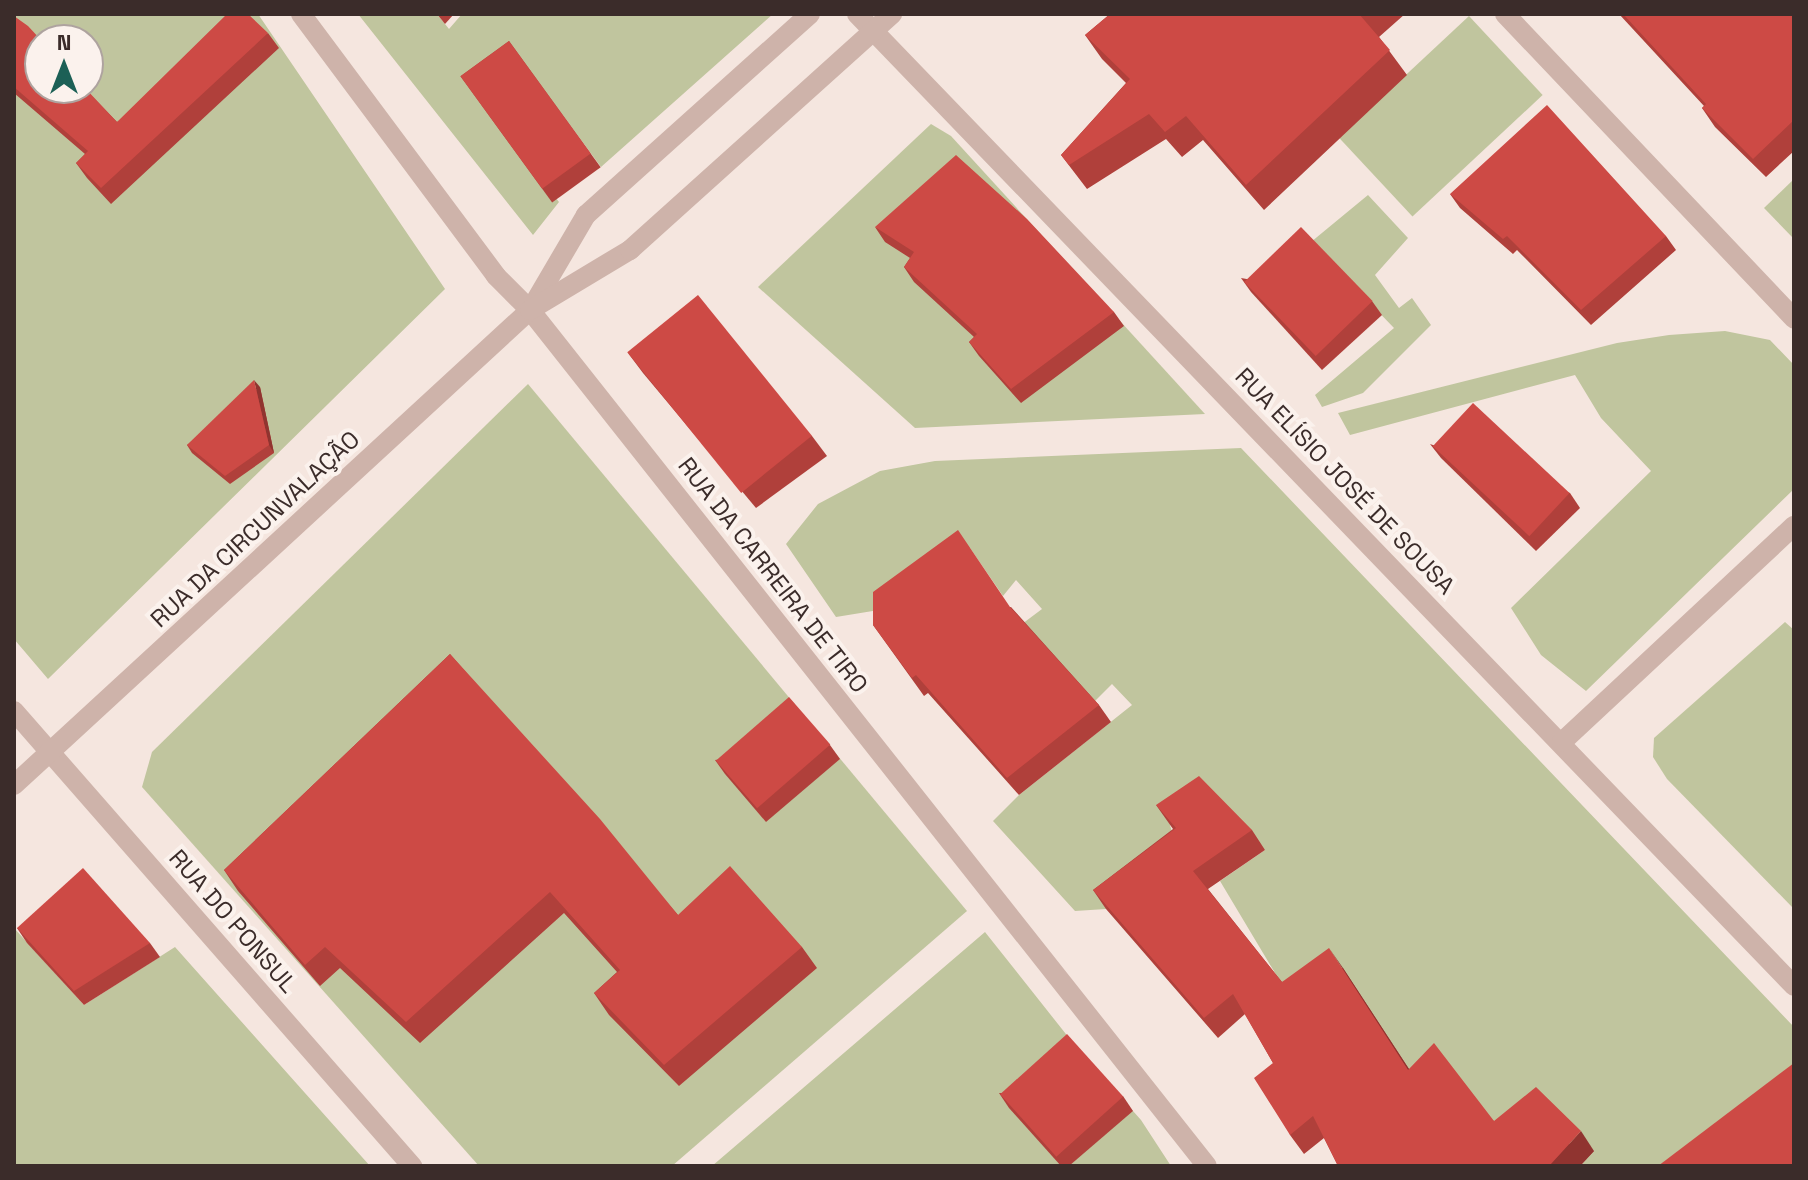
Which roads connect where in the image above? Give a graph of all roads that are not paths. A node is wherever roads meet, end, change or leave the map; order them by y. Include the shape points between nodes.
1 (301, 14) edge
2 (810, 14) edge
3 (857, 14) edge
4 (892, 14) edge
5 (1505, 14) edge
6 (873, 31) junction
7 (530, 310) junction
8 (1794, 319) edge
9 (1794, 526) edge
10 (14, 711) edge
11 (1562, 742) junction
12 (51, 752) junction
13 (14, 785) edge
14 (1794, 986) edge
15 (412, 1166) edge
16 (1207, 1166) edge

1 - 7 street, RUA DA CARREIRA DE TIRO via 496,276
2 - 7 street, RUA DA CIRCUNVALAÇÃO via 586,215
3 - 6 street, RUA ELÍSIO JOSÉ DE SOUSA
4 - 6 street, RUA DA CIRCUNVALAÇÃO
5 - 8 street
6 - 7 street, RUA DA CIRCUNVALAÇÃO via 630,250
6 - 11 street, RUA ELÍSIO JOSÉ DE SOUSA
7 - 12 street, RUA DA CIRCUNVALAÇÃO
7 - 16 street, RUA DA CARREIRA DE TIRO
9 - 11 street
10 - 12 street, RUA DO PONSUL
11 - 14 street, RUA ELÍSIO JOSÉ DE SOUSA
12 - 13 street, RUA DA CIRCUNVALAÇÃO
12 - 15 street, RUA DO PONSUL

